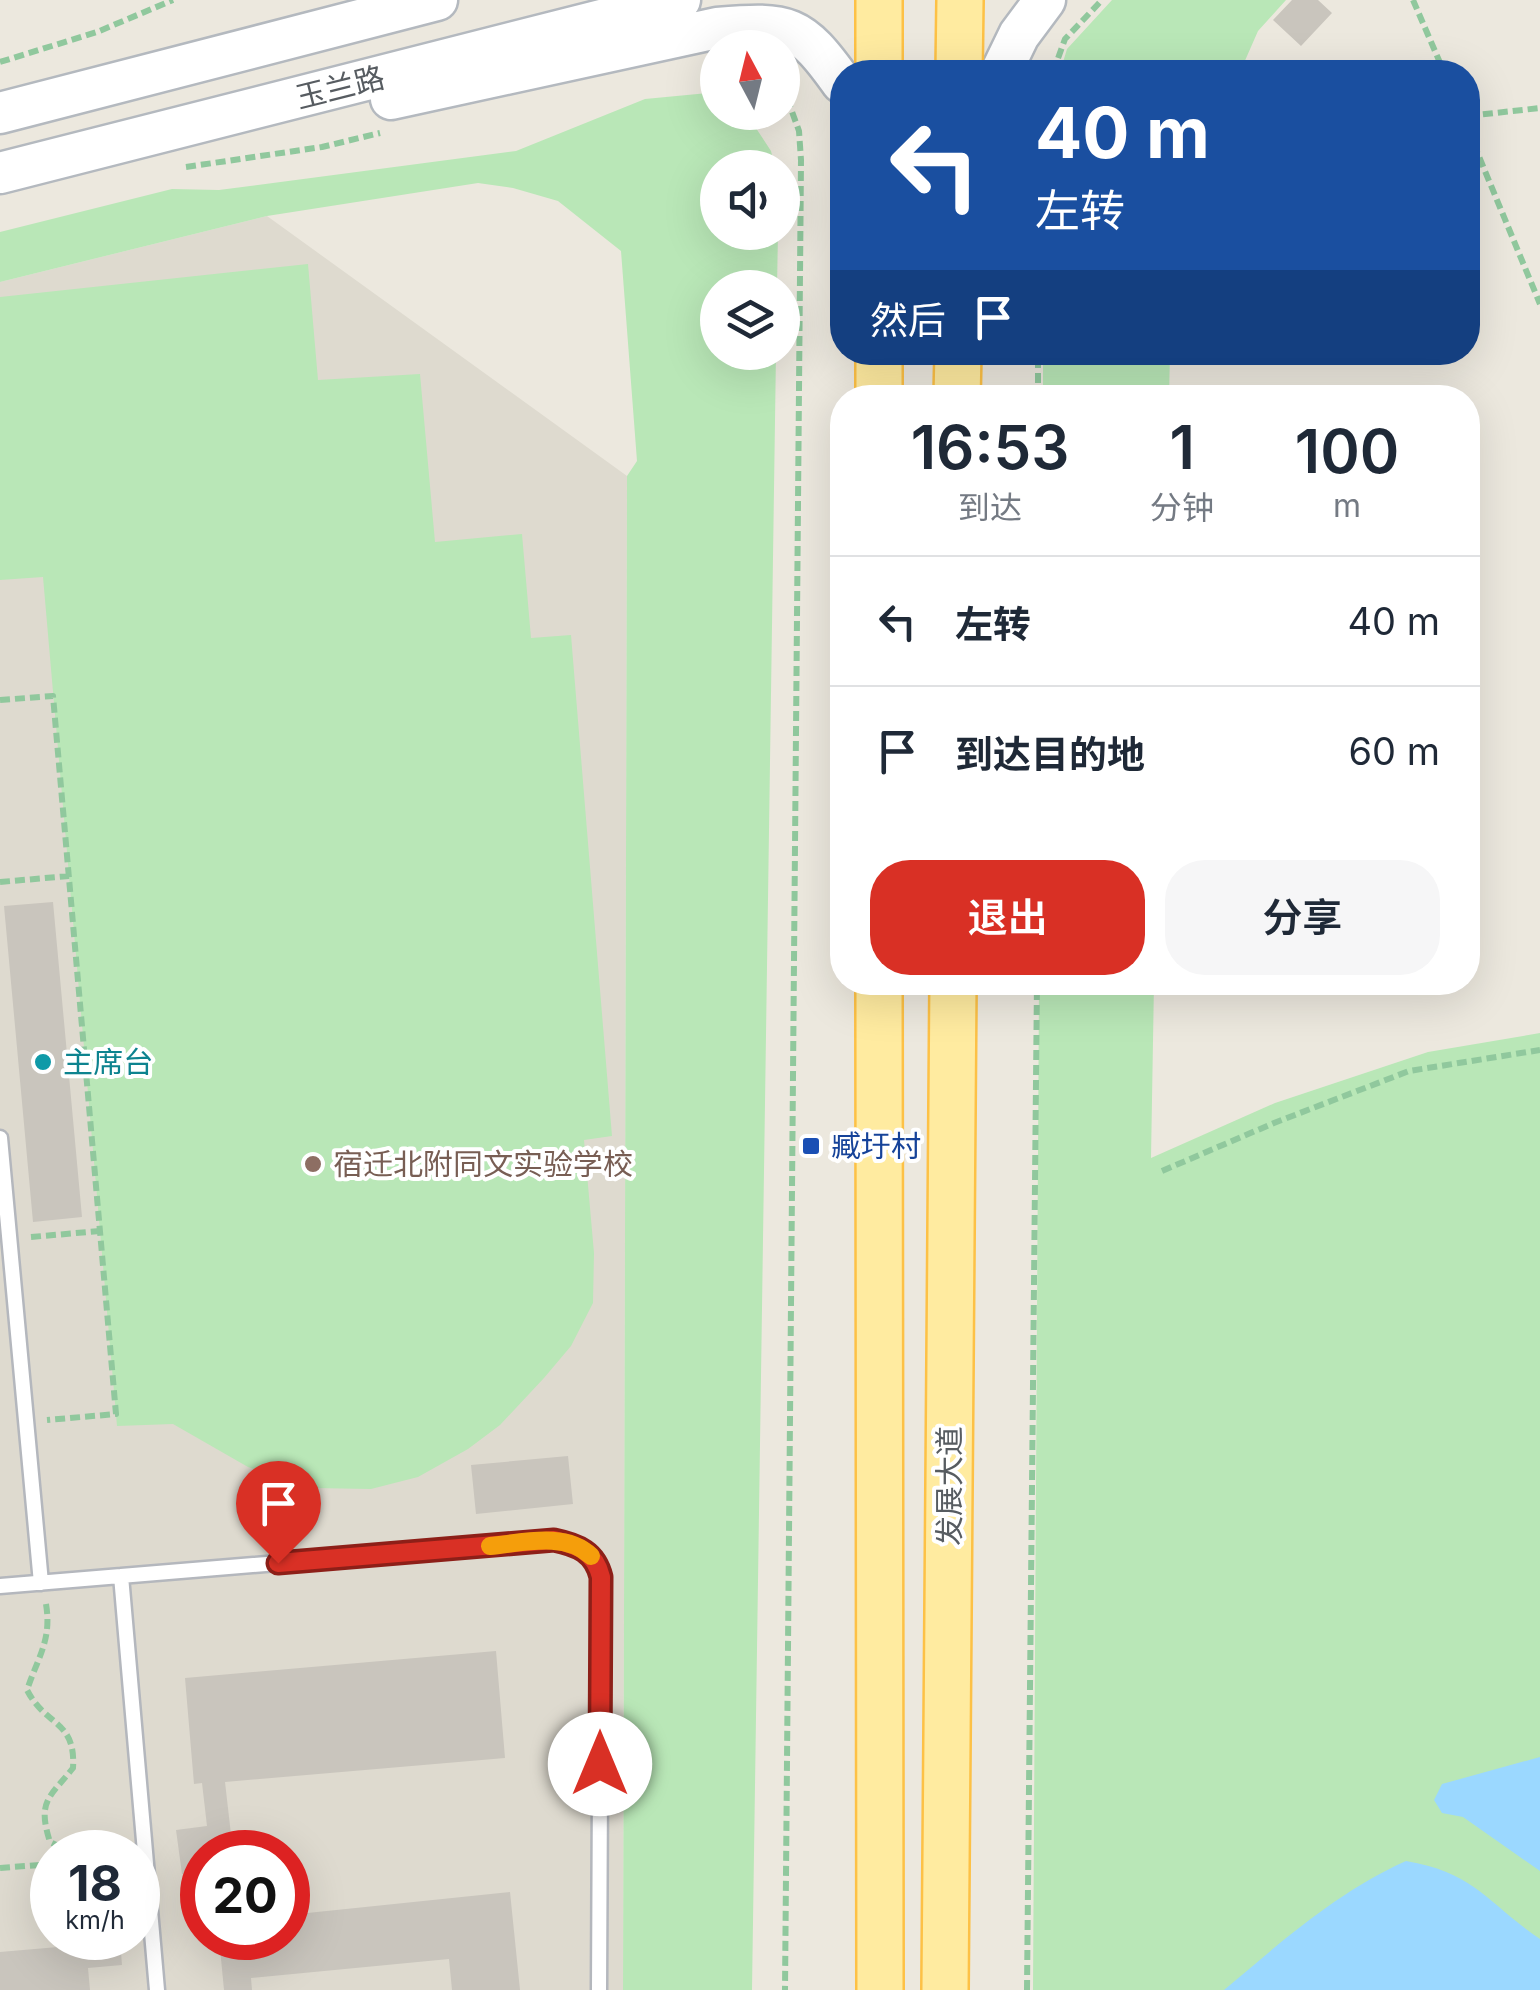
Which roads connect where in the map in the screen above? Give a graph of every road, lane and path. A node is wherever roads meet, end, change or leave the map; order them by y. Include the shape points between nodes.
1 (172, 0) edge
2 (327, 0) edge
3 (437, 0) edge
4 (680, 0) edge
5 (879, 0) edge
6 (960, 0) edge
7 (1045, 0) edge
8 (1102, 0) edge
9 (1413, 0) edge
10 (879, 60) edge
11 (960, 60) edge
12 (1006, 60) edge
13 (1058, 60) edge
14 (1439, 60) edge
15 (0, 62) edge
16 (830, 66) edge
17 (163, 71) junction
18 (1540, 108) edge
19 (0, 114) edge
20 (1480, 115) edge
21 (179, 128) junction
22 (397, 128) dead end
23 (799, 130) edge
24 (1480, 159) edge
25 (174, 168) dead end
26 (0, 173) edge
27 (1540, 304) edge
28 (0, 700) edge
29 (69, 876) junction
30 (0, 882) edge
31 (879, 995) edge
32 (953, 995) edge
33 (1037, 995) edge
34 (1540, 1050) edge
35 (0, 1138) edge
36 (1162, 1172) dead end
37 (100, 1231) junction
38 (10, 1238) junction
39 (26, 1422) junction
40 (121, 1576) junction
41 (41, 1583) junction
42 (0, 1586) edge
43 (48, 1830) edge
44 (30, 1866) edge
45 (0, 1868) edge
46 (157, 1990) edge
47 (600, 1990) edge
48 (785, 1990) edge
49 (880, 1990) edge
50 (945, 1990) edge
51 (1027, 1990) edge

1 - 15 path
2 - 17 street
3 - 17 street, 玉兰路
4 - 21 street, 玉兰路
5 - 10 main road
6 - 11 main road
7 - 12 street
8 - 13 path via 1066,39
9 - 14 path
16 - 21 street via 801,34 762,24 717,28 411,96
17 - 19 street, 玉兰路
18 - 20 path
21 - 26 street, 玉兰路
22 - 25 path via 322,147
23 - 48 path
24 - 27 path
28 - 29 path via 53,696
29 - 30 path
29 - 37 path
31 - 49 main road
32 - 50 main road, 发展大道
33 - 51 path
34 - 36 path via 1408,1070
35 - 38 lane
37 - 38 path
37 - 39 path via 116,1414
38 - 39 lane
39 - 41 lane
40 - 41 lane
40 - 46 lane
40 - 47 lane via 554,1540 586,1551 601,1577
41 - 42 lane
41 - 43 path via 49,1624 27,1690 37,1710 70,1738 73,1768 46,1798
44 - 45 path

